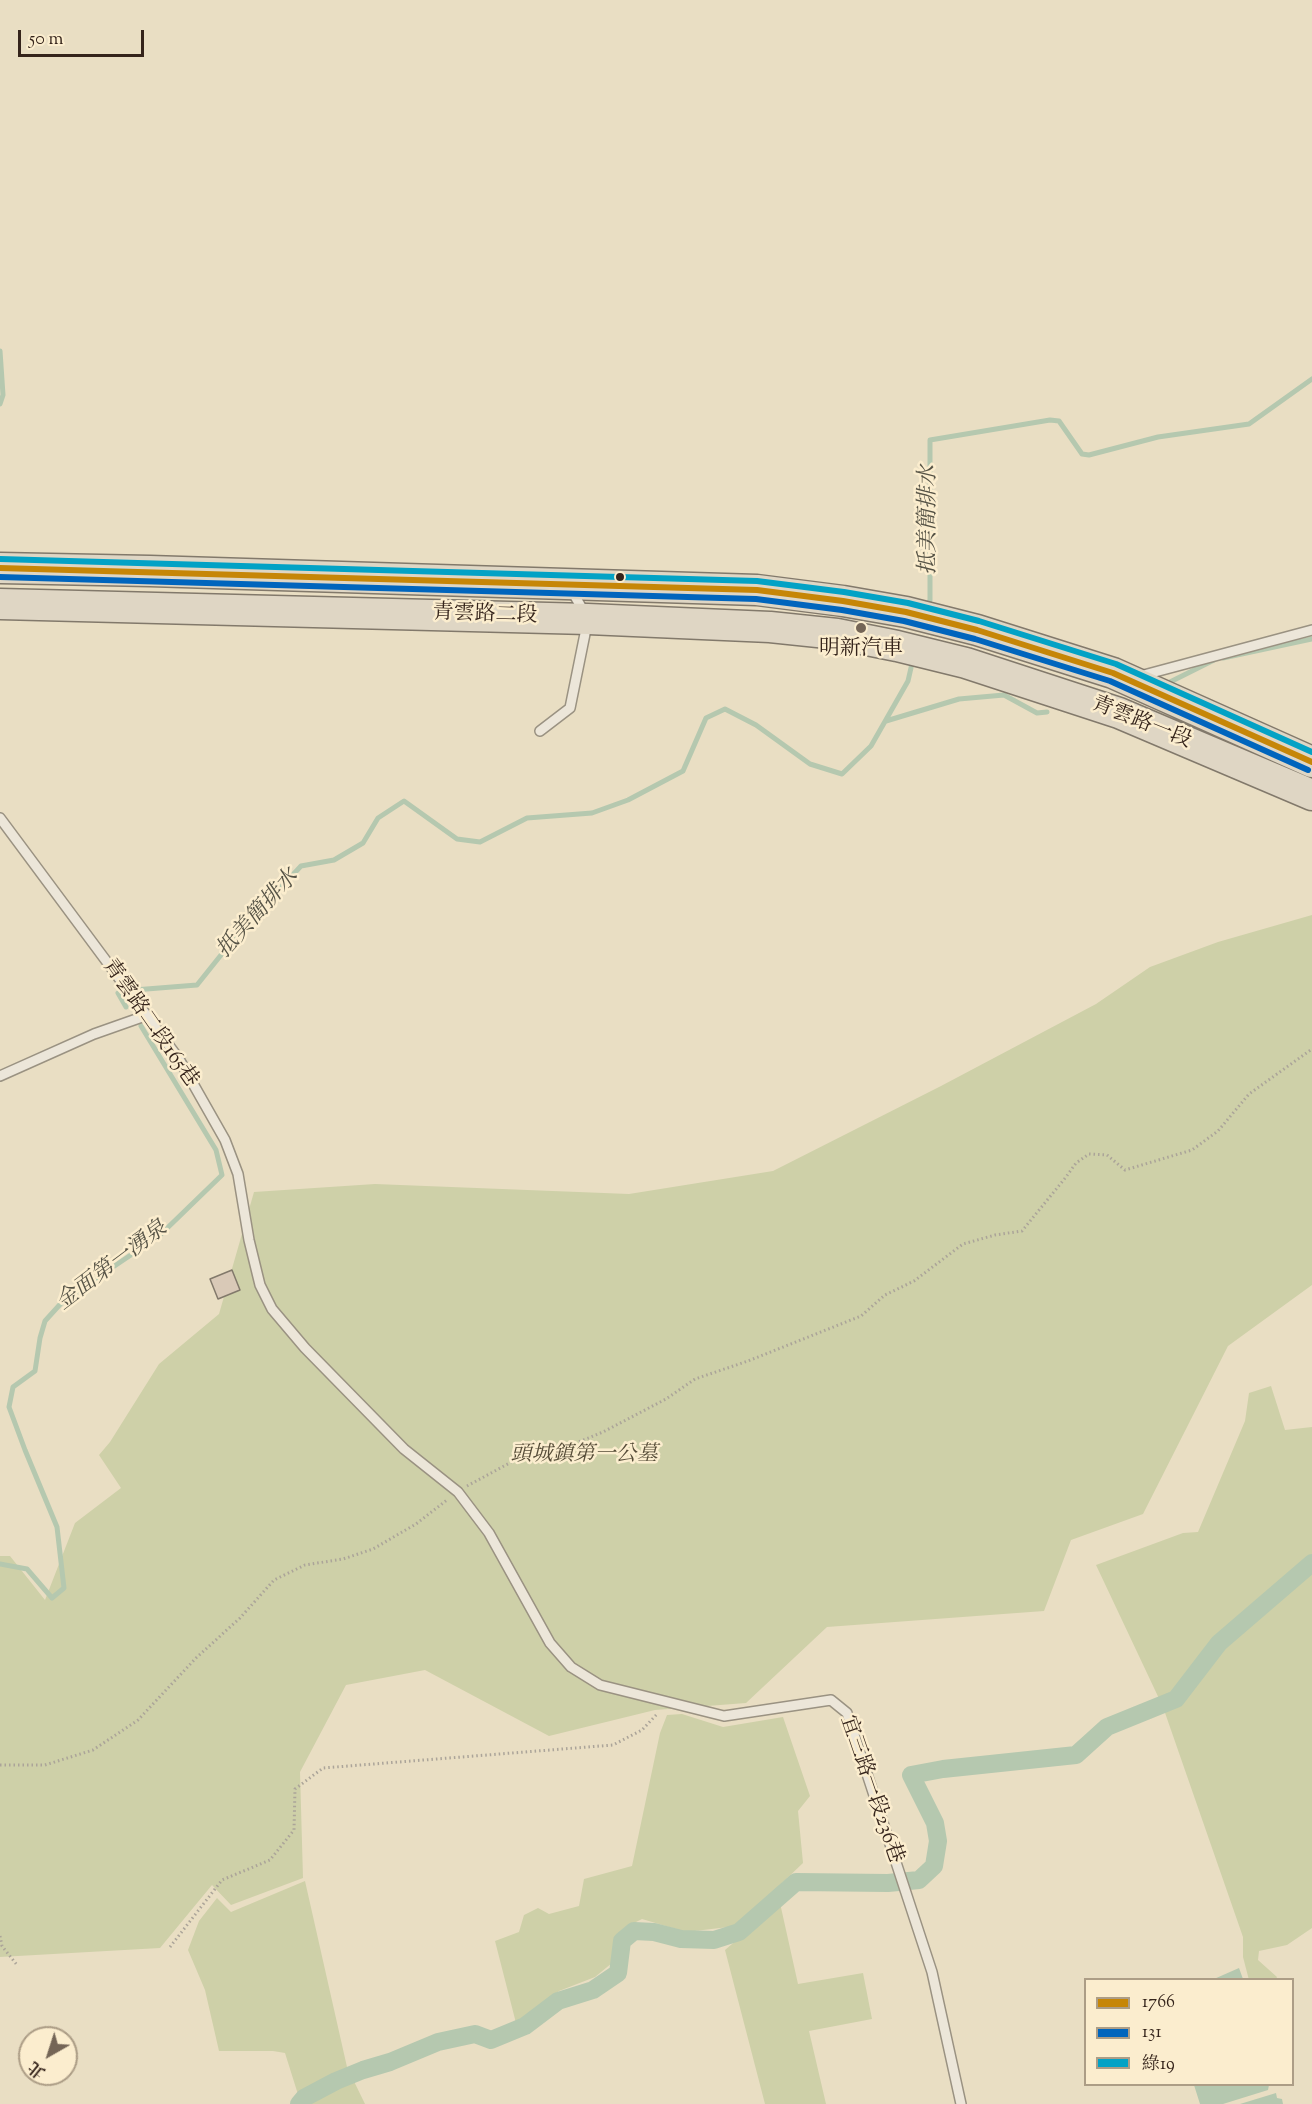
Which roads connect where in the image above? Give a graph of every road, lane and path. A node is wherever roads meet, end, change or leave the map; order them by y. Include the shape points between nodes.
1 (0, 568) edge
2 (568, 583) junction
3 (0, 604) edge
4 (588, 619) junction
5 (977, 630) joint
6 (1312, 630) edge
7 (966, 663) joint
8 (1128, 680) junction
9 (540, 731) dead end
10 (1312, 762) edge
11 (1312, 795) edge
12 (0, 818) edge
13 (145, 1016) junction
14 (1312, 1049) edge
15 (0, 1076) edge
16 (458, 1492) junction
17 (667, 1703) junction
18 (0, 1765) edge
19 (0, 1936) edge
20 (170, 1947) dead end
21 (17, 1965) dead end
22 (961, 2104) edge

1 - 2 main road, 青雲路二段
2 - 4 lane
2 - 5 main road, 青雲路二段 via 757,590 906,612
3 - 4 main road, 青雲路二段
4 - 7 main road, 青雲路二段 via 837,634
4 - 9 lane via 570,708
5 - 8 main road, 青雲路一段
6 - 8 lane
7 - 11 main road, 青雲路一段 via 1119,713
8 - 10 main road, 青雲路一段
12 - 13 lane, 青雲路二段165巷
13 - 15 lane
13 - 16 lane, 青雲路二段165巷 via 179,1059 225,1140 238,1174 260,1286 272,1309 396,1441
14 - 16 path via 1249,1094 1218,1131 1192,1150 1125,1170 1107,1155 1089,1154 1076,1163 1022,1231 963,1244 914,1281 885,1295 861,1316 695,1378 666,1399 603,1432 559,1450 518,1459
16 - 17 lane, 宜三路一段236巷 via 489,1533 550,1643 571,1667 600,1685
16 - 18 path via 416,1524 373,1549 305,1565 274,1580 138,1720 93,1750 45,1765
17 - 20 path via 642,1730 613,1745 323,1768 295,1789 294,1830 270,1860 222,1880
17 - 22 lane, 宜三路一段236巷 via 724,1716 831,1700 847,1713 932,1972
19 - 21 path via 2,1946

